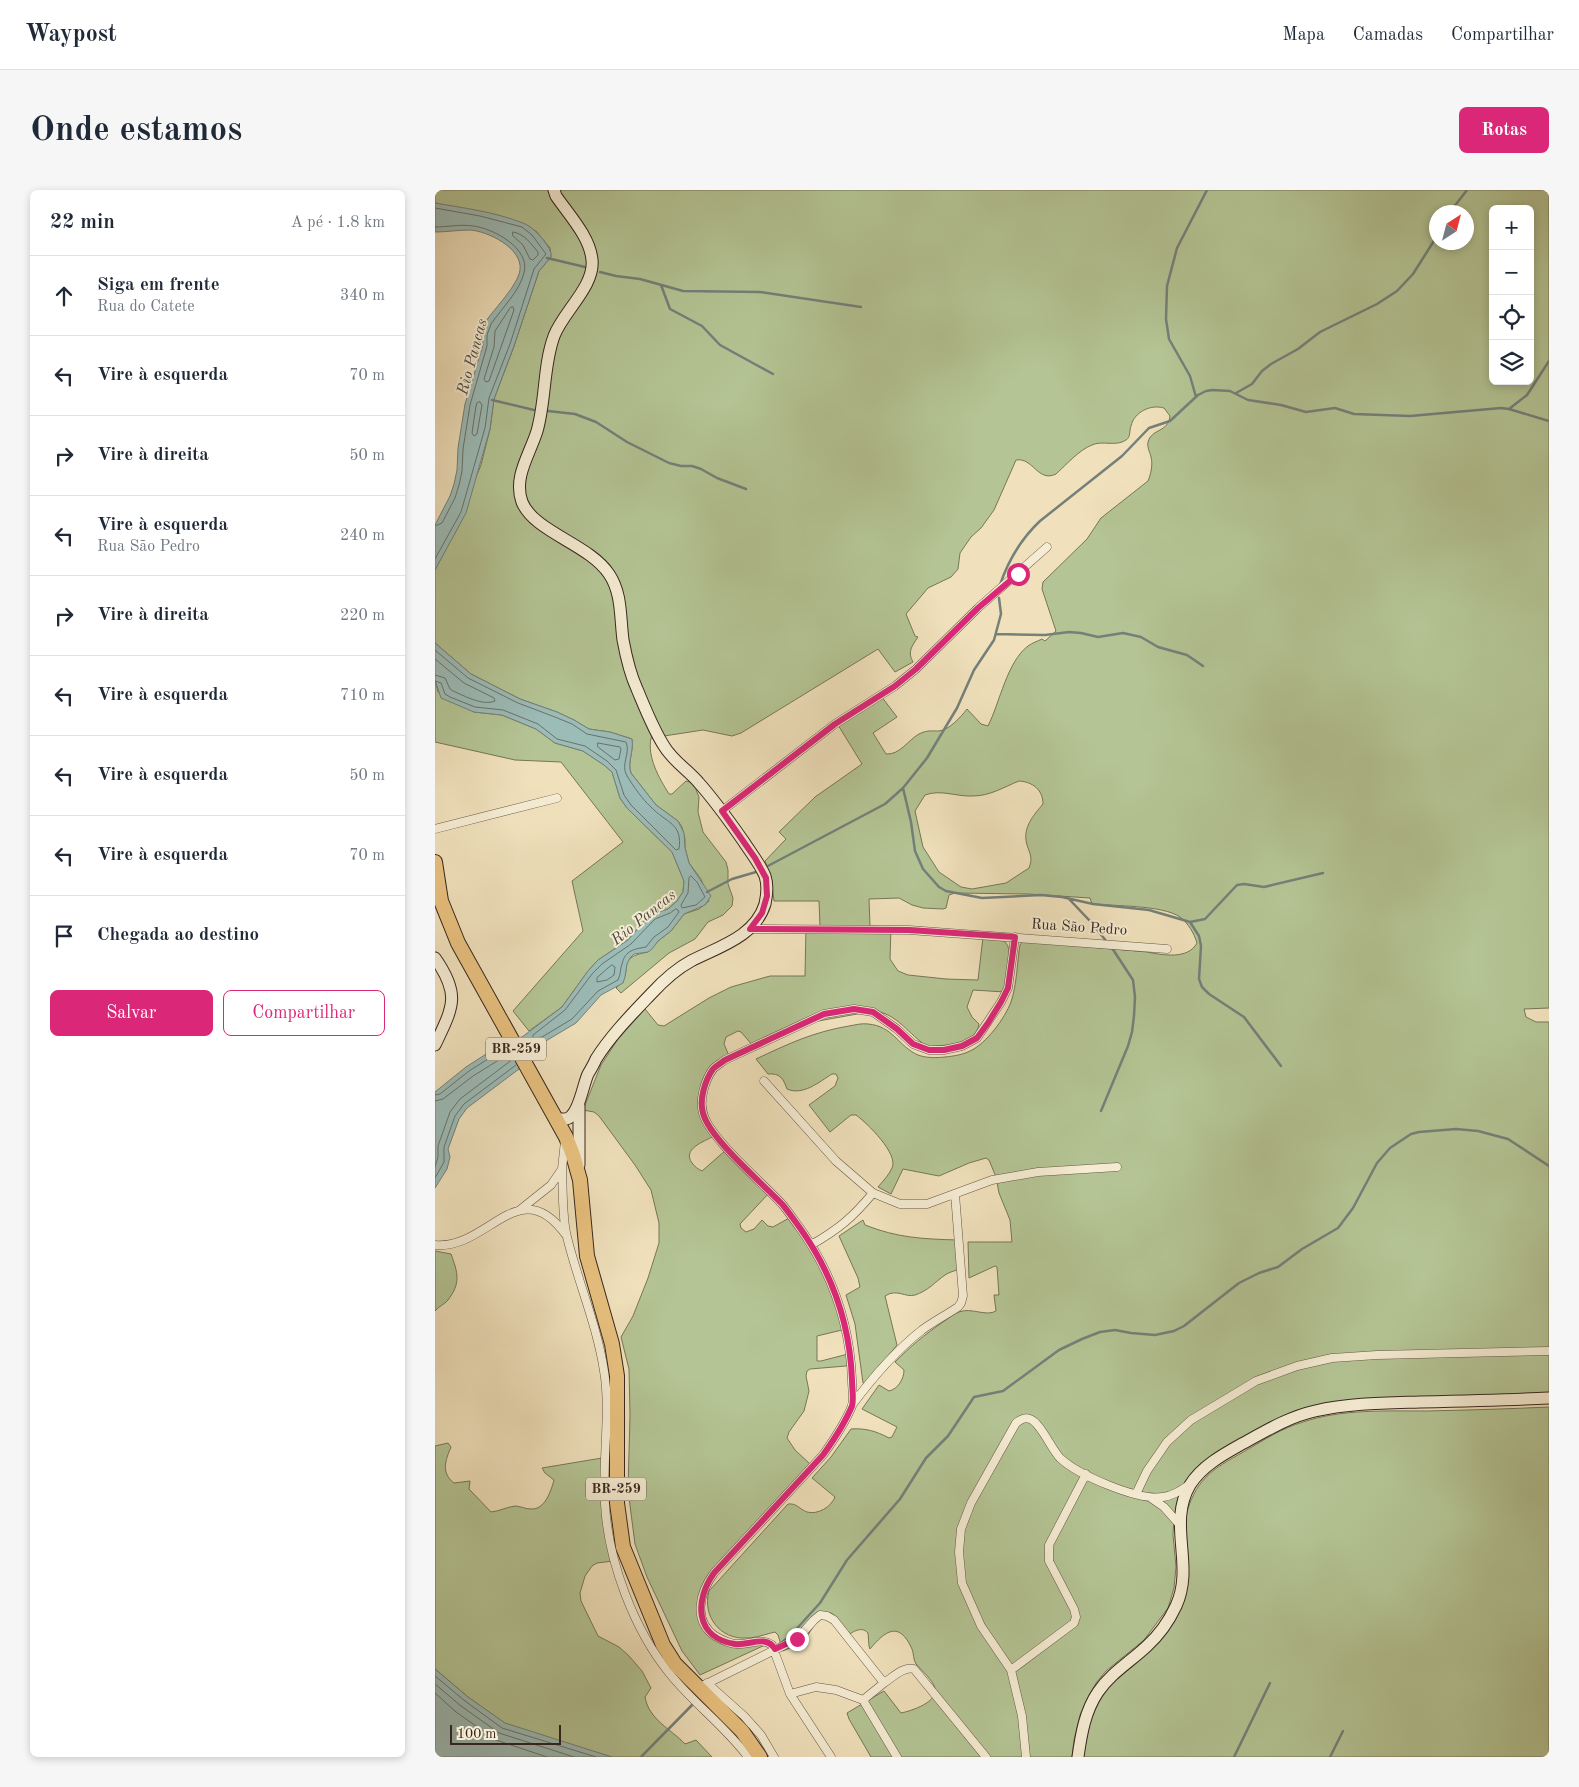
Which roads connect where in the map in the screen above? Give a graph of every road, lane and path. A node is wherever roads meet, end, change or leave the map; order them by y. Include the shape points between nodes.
1 (554, 190) edge
2 (1047, 547) dead end
3 (557, 798) dead end
4 (722, 811) junction
5 (435, 829) edge
6 (435, 862) edge
7 (435, 908) edge
8 (750, 929) junction
9 (1015, 937) junction
10 (458, 943) junction
11 (1167, 949) dead end
12 (435, 958) edge
13 (435, 1045) edge
14 (764, 1081) dead end
15 (579, 1100) junction
16 (555, 1118) junction
17 (565, 1137) junction
18 (1117, 1167) dead end
19 (562, 1169) junction
20 (579, 1180) junction
21 (873, 1192) junction
22 (955, 1194) junction
23 (521, 1209) junction
24 (566, 1235) junction
25 (439, 1245) edge
26 (811, 1245) junction
27 (1549, 1351) edge
28 (1549, 1398) edge
29 (852, 1405) junction
30 (1085, 1474) junction
31 (1191, 1484) junction
32 (1136, 1494) junction
33 (1151, 1498) junction
34 (1179, 1524) junction
35 (775, 1649) junction
36 (1011, 1670) junction
37 (884, 1683) junction
38 (702, 1685) junction
39 (789, 1694) junction
40 (863, 1700) junction
41 (748, 1757) edge
42 (760, 1757) edge
43 (774, 1757) edge
44 (831, 1757) edge
45 (897, 1757) edge
46 (986, 1757) edge
47 (1026, 1757) edge
48 (1078, 1757) edge

1 - 4 street via 589,248 593,262 580,295 555,334 537,431 523,464 519,487 522,502 532,517 586,552 610,575 619,596 628,664 644,704 664,746
2 - 4 street via 916,669 835,724
3 - 5 street
4 - 8 street via 766,878 767,896 762,913
6 - 10 highway, BR-259 via 441,901
7 - 10 highway, BR-259
8 - 9 street, Rua São Pedro via 909,930
8 - 15 street via 689,962 664,980 597,1057
9 - 11 street, Rua São Pedro
9 - 26 street via 1008,988 977,1038 962,1046 929,1050 913,1044 873,1012 854,1009 824,1014 725,1060 713,1070 701,1102 709,1125 783,1205
10 - 16 highway, BR-259
12 - 13 street via 450,982 453,996
14 - 21 street via 837,1161
15 - 16 street via 570,1118
15 - 20 street
16 - 17 highway, BR-259
17 - 19 street
17 - 20 highway, BR-259
18 - 22 street via 1038,1172 992,1180
19 - 23 street via 551,1184
19 - 24 street
20 - 38 highway, BR-259 via 587,1256 612,1344 617,1376 617,1503 623,1547 663,1645 675,1664
21 - 22 street via 900,1204 927,1204
21 - 26 street via 846,1222
22 - 29 street via 961,1303 897,1350
23 - 24 street via 547,1214
23 - 25 street via 461,1242
24 - 41 street via 599,1341 605,1373 605,1505 612,1547 627,1598 651,1646 670,1674
26 - 29 street via 833,1287 846,1328
27 - 32 street via 1377,1355 1332,1358 1297,1366 1256,1382 1191,1420 1167,1442
28 - 31 street via 1359,1404 1314,1411 1277,1425 1222,1455 1202,1470
29 - 35 street via 823,1455 705,1584 700,1610 711,1633 737,1644 768,1642
30 - 32 street via 1121,1491
30 - 36 street via 1048,1553 1074,1609 1074,1623
30 - 36 street via 1061,1459 1036,1423 1022,1419 1016,1423 971,1503 961,1529 962,1583 981,1626
31 - 33 street via 1173,1495
31 - 34 street via 1183,1501
32 - 33 street
33 - 34 street via 1164,1506
34 - 48 street via 1184,1563 1183,1584 1176,1606 1164,1628 1097,1693 1085,1721
35 - 37 street via 797,1639 820,1616 827,1616 834,1620
35 - 38 street
35 - 39 street
36 - 47 street
37 - 40 street
37 - 46 street via 904,1670 914,1669
38 - 42 highway, BR-259
38 - 43 street via 744,1716
39 - 40 street via 816,1686
39 - 44 street
40 - 45 street

